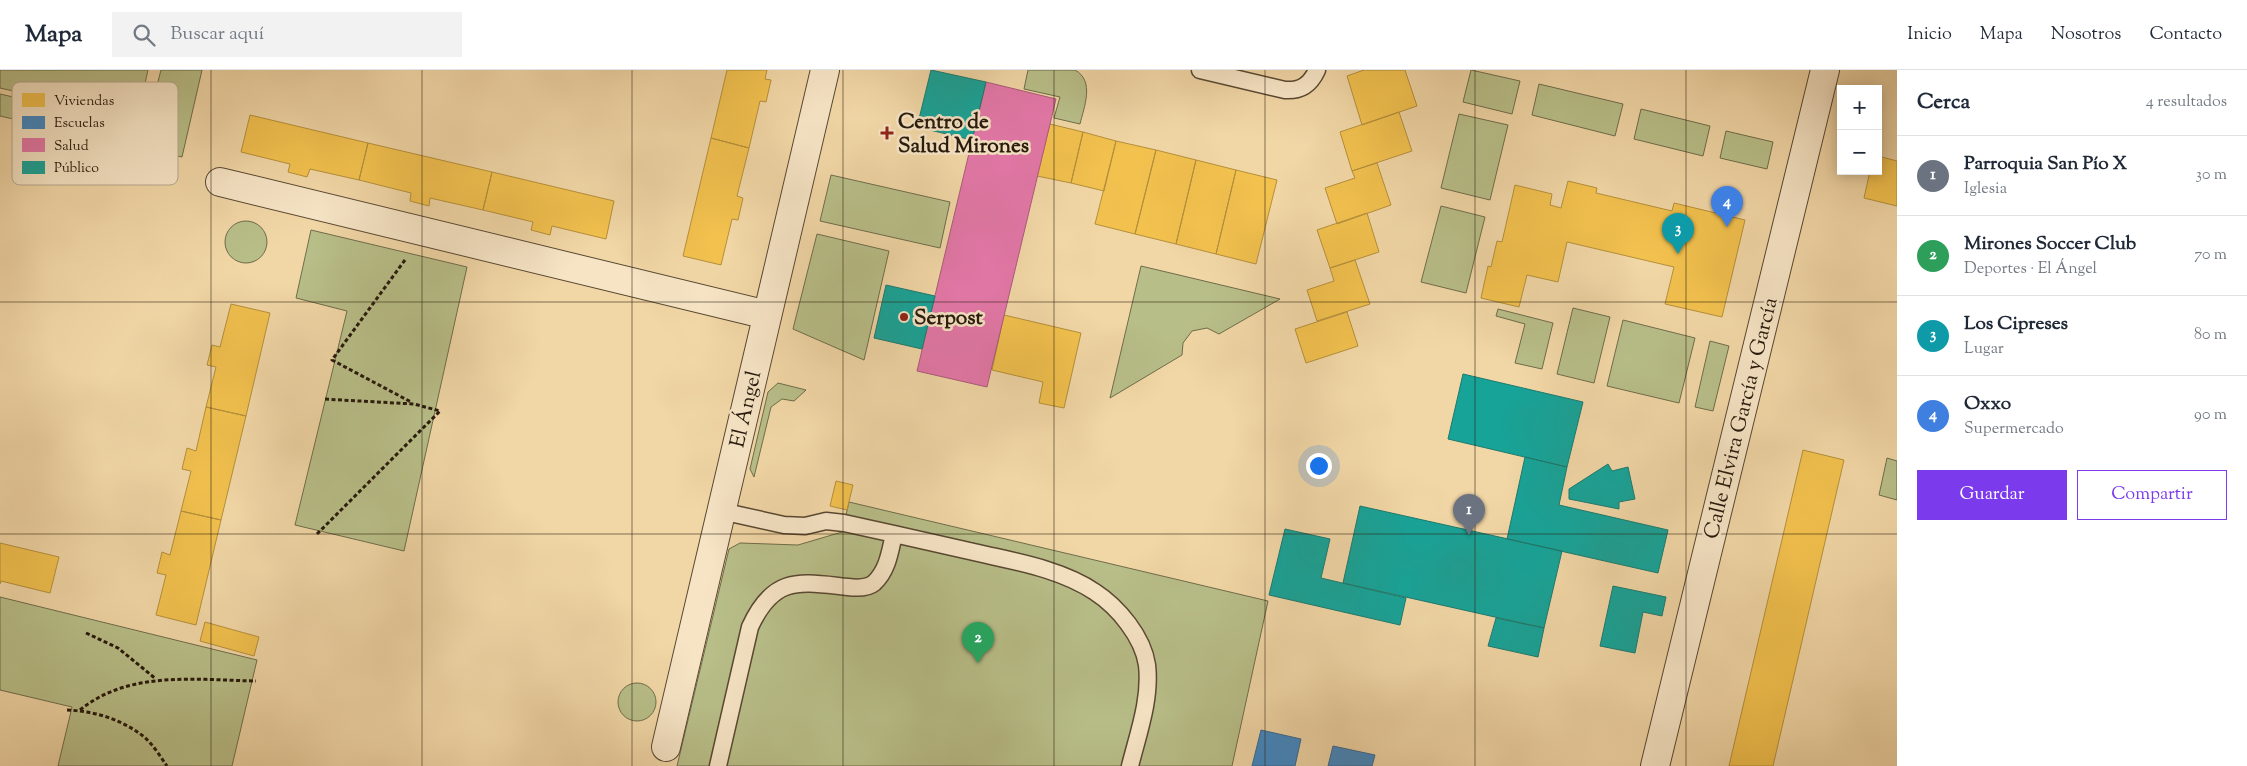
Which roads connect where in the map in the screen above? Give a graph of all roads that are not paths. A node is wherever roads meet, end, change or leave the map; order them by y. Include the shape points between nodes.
1 (824, 70) edge
2 (1200, 70) edge
3 (1317, 70) edge
4 (1825, 70) edge
5 (220, 182) dead end
6 (767, 315) junction
7 (721, 511) junction
8 (894, 534) junction
9 (666, 747) dead end
10 (718, 766) edge
11 (1130, 766) edge
12 (1655, 766) edge

1 - 6 street, El Ángel
2 - 3 lane via 1285,90 1305,86
4 - 12 street, Calle Elvira García y García
5 - 6 street
6 - 7 street, El Ángel
7 - 8 lane via 784,525 805,526 826,521
7 - 9 street, El Ángel
8 - 10 lane via 885,569 873,584 857,588 806,583 788,586 770,594 758,609 750,628
8 - 11 lane via 1032,565 1095,592 1117,610 1137,636 1147,664 1147,692

